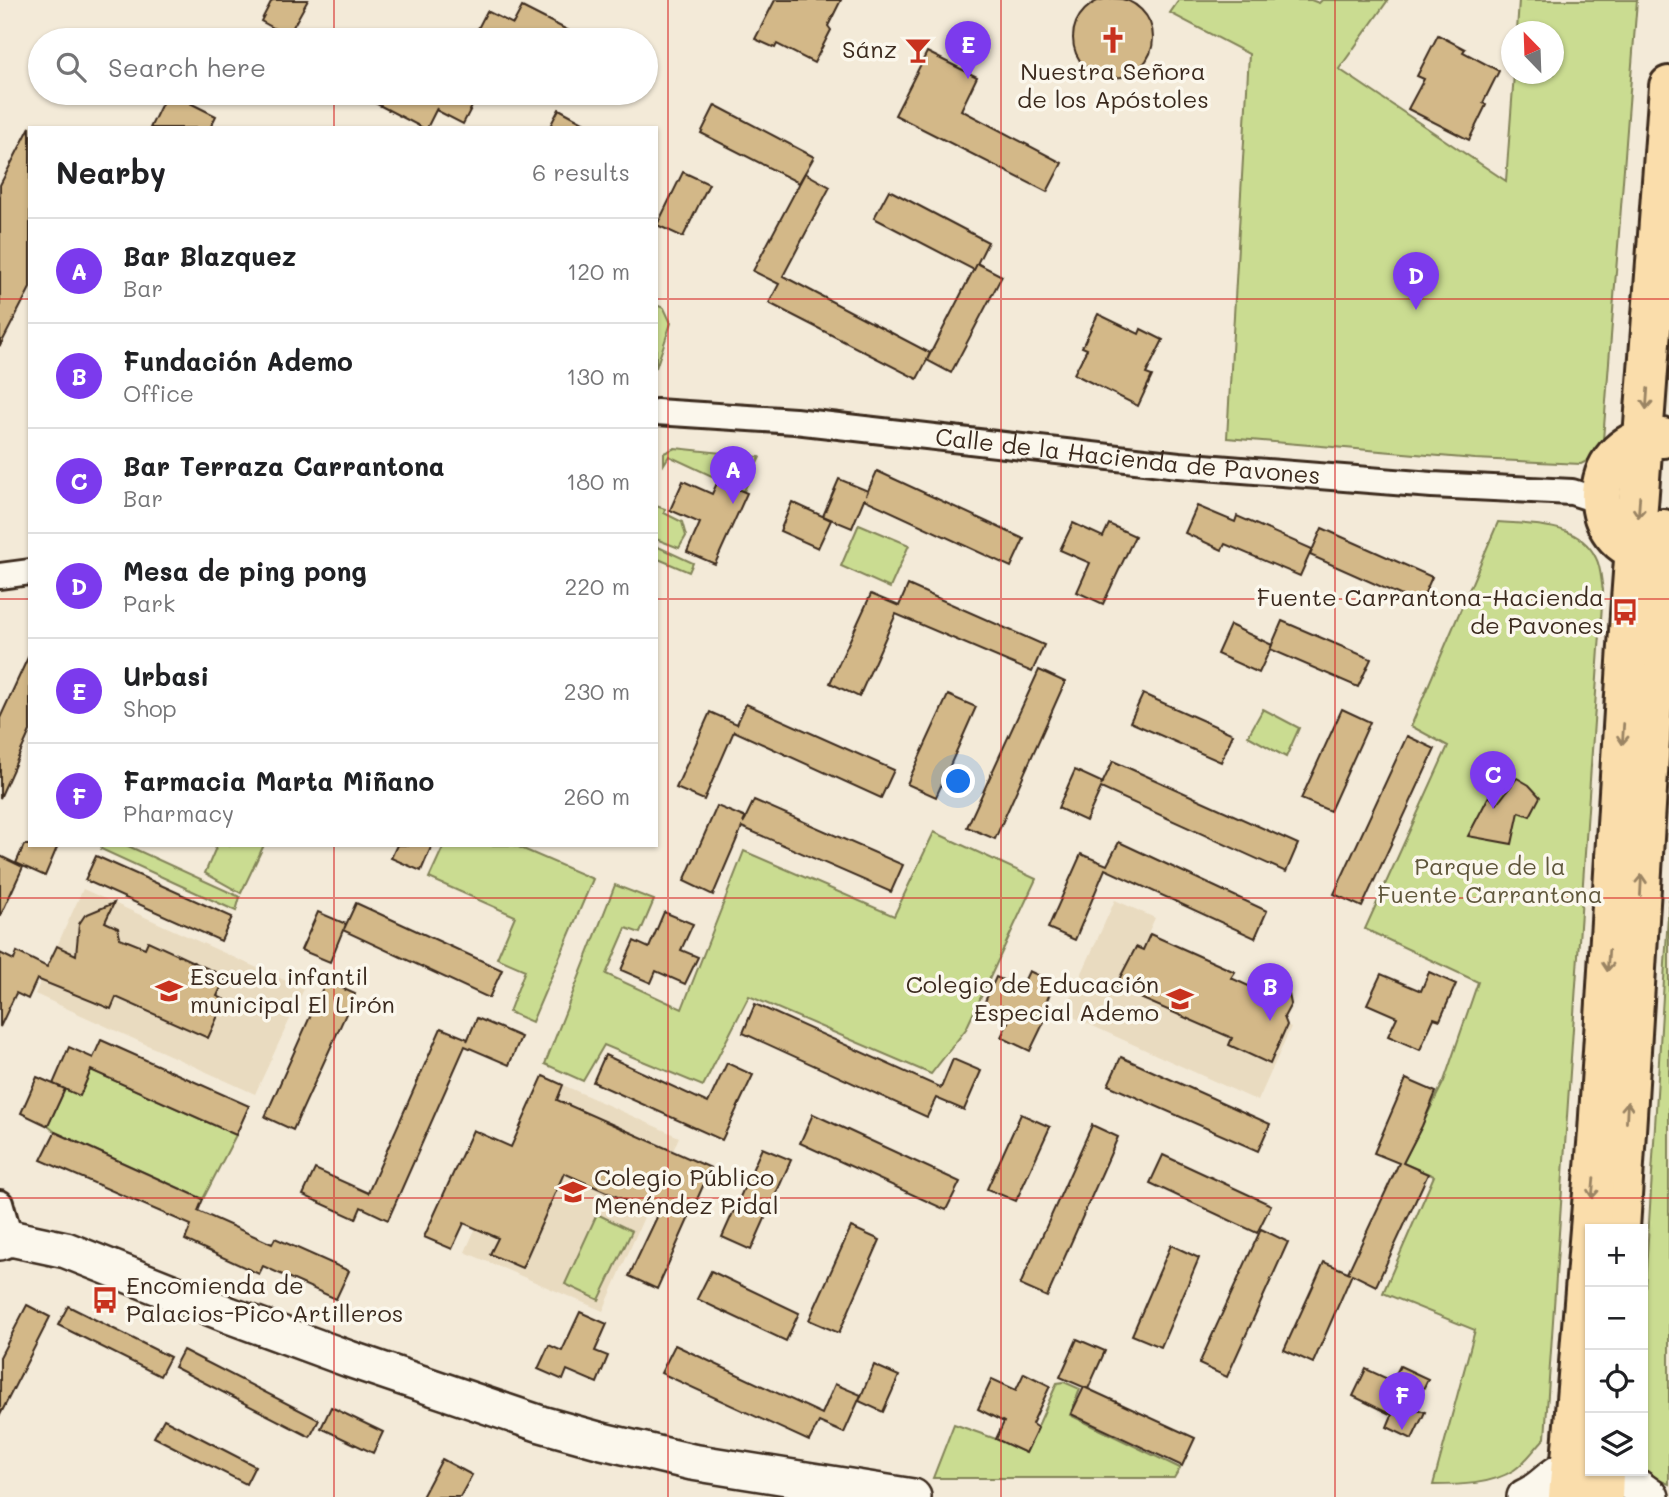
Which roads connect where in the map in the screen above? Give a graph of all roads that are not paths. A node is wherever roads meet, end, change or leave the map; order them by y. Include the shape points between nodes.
1 (1669, 86) edge
2 (658, 412) edge
3 (1661, 446) edge
4 (1600, 500) junction
5 (1655, 553) edge
6 (28, 572) edge
7 (0, 576) edge
8 (0, 1203) edge
9 (1620, 1224) edge
10 (5, 1240) edge
11 (1588, 1487) edge
12 (913, 1497) edge

1 -> 3 main road
2 - 4 street, Calle de la Hacienda de Pavones via 795,421 1179,465 1572,492
3 - 4 main road via 1620,452 1604,474
3 - 5 main road
4 - 5 main road via 1615,535
9 -> 5 main road
5 -> 11 main road via 1598,1132
6 - 7 street
8 - 10 street
10 - 12 street via 66,1250 229,1315 541,1424 692,1462

